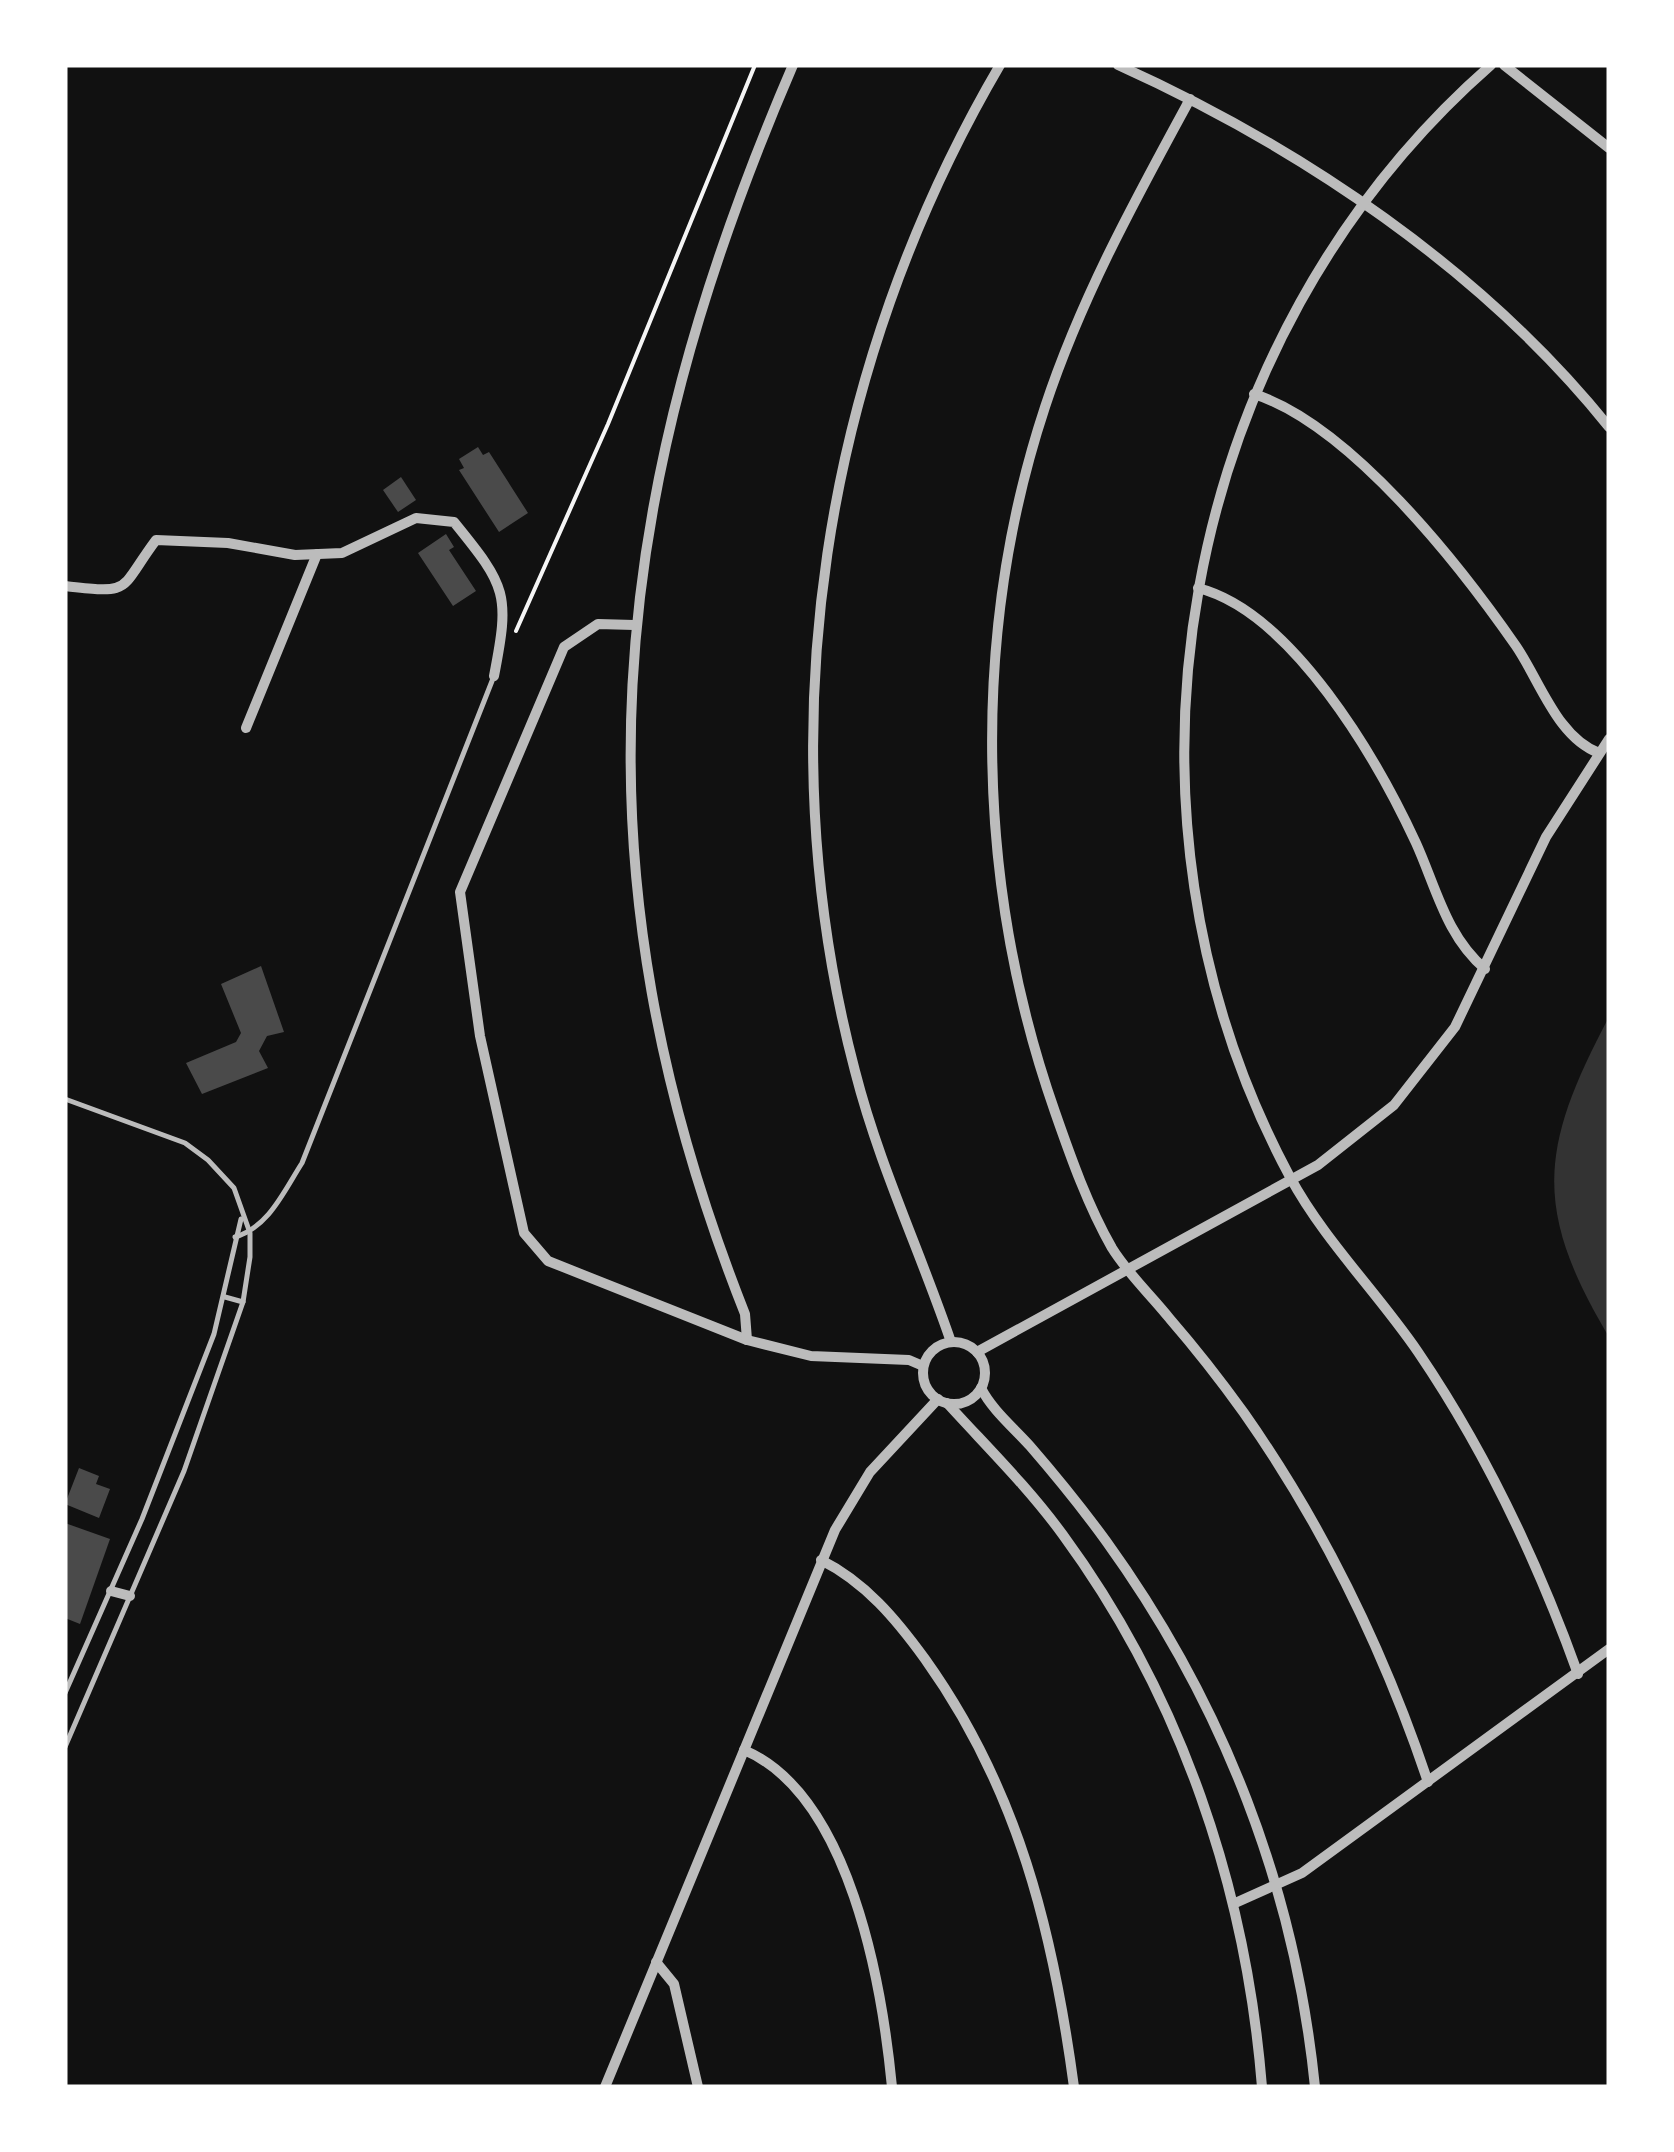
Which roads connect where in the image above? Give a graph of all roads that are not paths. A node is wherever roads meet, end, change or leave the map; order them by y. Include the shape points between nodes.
1 (793, 65) edge
2 (1000, 65) edge
3 (1118, 65) edge
4 (1491, 65) edge
5 (1504, 65) edge
6 (1190, 99) junction
7 (1609, 148) edge
8 (1363, 205) junction
9 (1254, 394) junction
10 (1609, 427) edge
11 (316, 554) junction
12 (65, 586) edge
13 (1198, 588) junction
14 (634, 625) junction
15 (494, 676) joint
16 (246, 728) dead end
17 (1609, 739) edge
18 (1599, 753) junction
19 (1484, 969) junction
20 (65, 1099) edge
21 (1292, 1180) junction
22 (242, 1217) junction
23 (250, 1233) junction
24 (235, 1237) junction
25 (1127, 1270) junction
26 (225, 1297) junction
27 (244, 1302) junction
28 (747, 1340) junction
29 (951, 1342) junction
30 (977, 1352) junction
31 (924, 1366) junction
32 (980, 1388) junction
33 (943, 1401) junction
34 (821, 1560) junction
35 (110, 1591) junction
36 (130, 1596) junction
37 (1609, 1649) edge
38 (1578, 1674) junction
39 (65, 1693) edge
40 (65, 1747) edge
41 (744, 1750) junction
42 (1428, 1782) junction
43 (1278, 1886) junction
44 (1233, 1904) junction
45 (656, 1962) junction
46 (604, 2087) edge
47 (698, 2087) edge
48 (892, 2087) edge
49 (1074, 2087) edge
50 (1262, 2087) edge
51 (1315, 2087) edge

1 - 14 street via 723,236 686,358 652,505
2 - 29 street via 923,214 860,391 824,574 814,698 818,854 840,1008 880,1158
3 - 6 street
4 - 8 street via 1412,142
5 - 7 street
6 - 8 street
6 - 25 street via 1107,253 1044,411 1015,521 993,691 998,862 1016,976 1064,1140
8 - 9 street via 1310,284
8 - 10 street via 1508,322
9 - 13 street via 1224,472
9 - 18 street via 1310,422 1406,510 1493,613 1572,736
11 - 12 street via 156,540 131,582 114,592
11 - 15 street via 342,553 416,518 454,522 490,566 506,609
11 - 16 street
13 - 19 street via 1254,613 1327,696 1394,799 1451,930
13 - 21 street via 1182,745 1194,895 1230,1042
14 - 28 street via 630,798 647,969 685,1143 745,1314
14 - 28 street via 598,624 564,647 460,892 474,1000 508,1170 533,1249 548,1261
15 - 23 lane via 302,1162
17 - 18 street
18 - 19 street via 1531,866
19 - 21 street via 1455,1027 1416,1080 1370,1127
20 - 22 lane via 185,1144 234,1188
21 - 25 street
21 - 38 street via 1417,1350 1478,1448 1534,1559
22 - 23 lane
22 - 24 lane
23 - 24 lane
23 - 27 lane
24 - 26 lane
25 - 30 street
25 - 42 street via 1244,1412 1310,1515 1365,1621
26 - 27 lane
26 - 35 lane
27 - 36 lane via 184,1471
28 - 31 street via 811,1356
29 - 30 street
29 - 31 street via 933,1349
30 - 32 street via 985,1370
31 - 33 street via 925,1385
32 - 33 street via 966,1401
32 - 43 street via 1078,1505 1172,1642 1221,1737
33 - 34 street via 870,1472
33 - 44 street via 1061,1532 1132,1642 1186,1752
34 - 41 street
34 - 49 street via 858,1580 899,1626 946,1688 992,1769 1039,1894
35 - 36 street
35 - 39 lane
36 - 40 lane
37 - 38 street
38 - 42 street
41 - 45 street
41 - 48 street via 781,1769 840,1865 868,1944
42 - 43 street
43 - 44 street
43 - 51 street via 1303,1992
44 - 50 street
45 - 46 street
45 - 47 street via 674,1984

